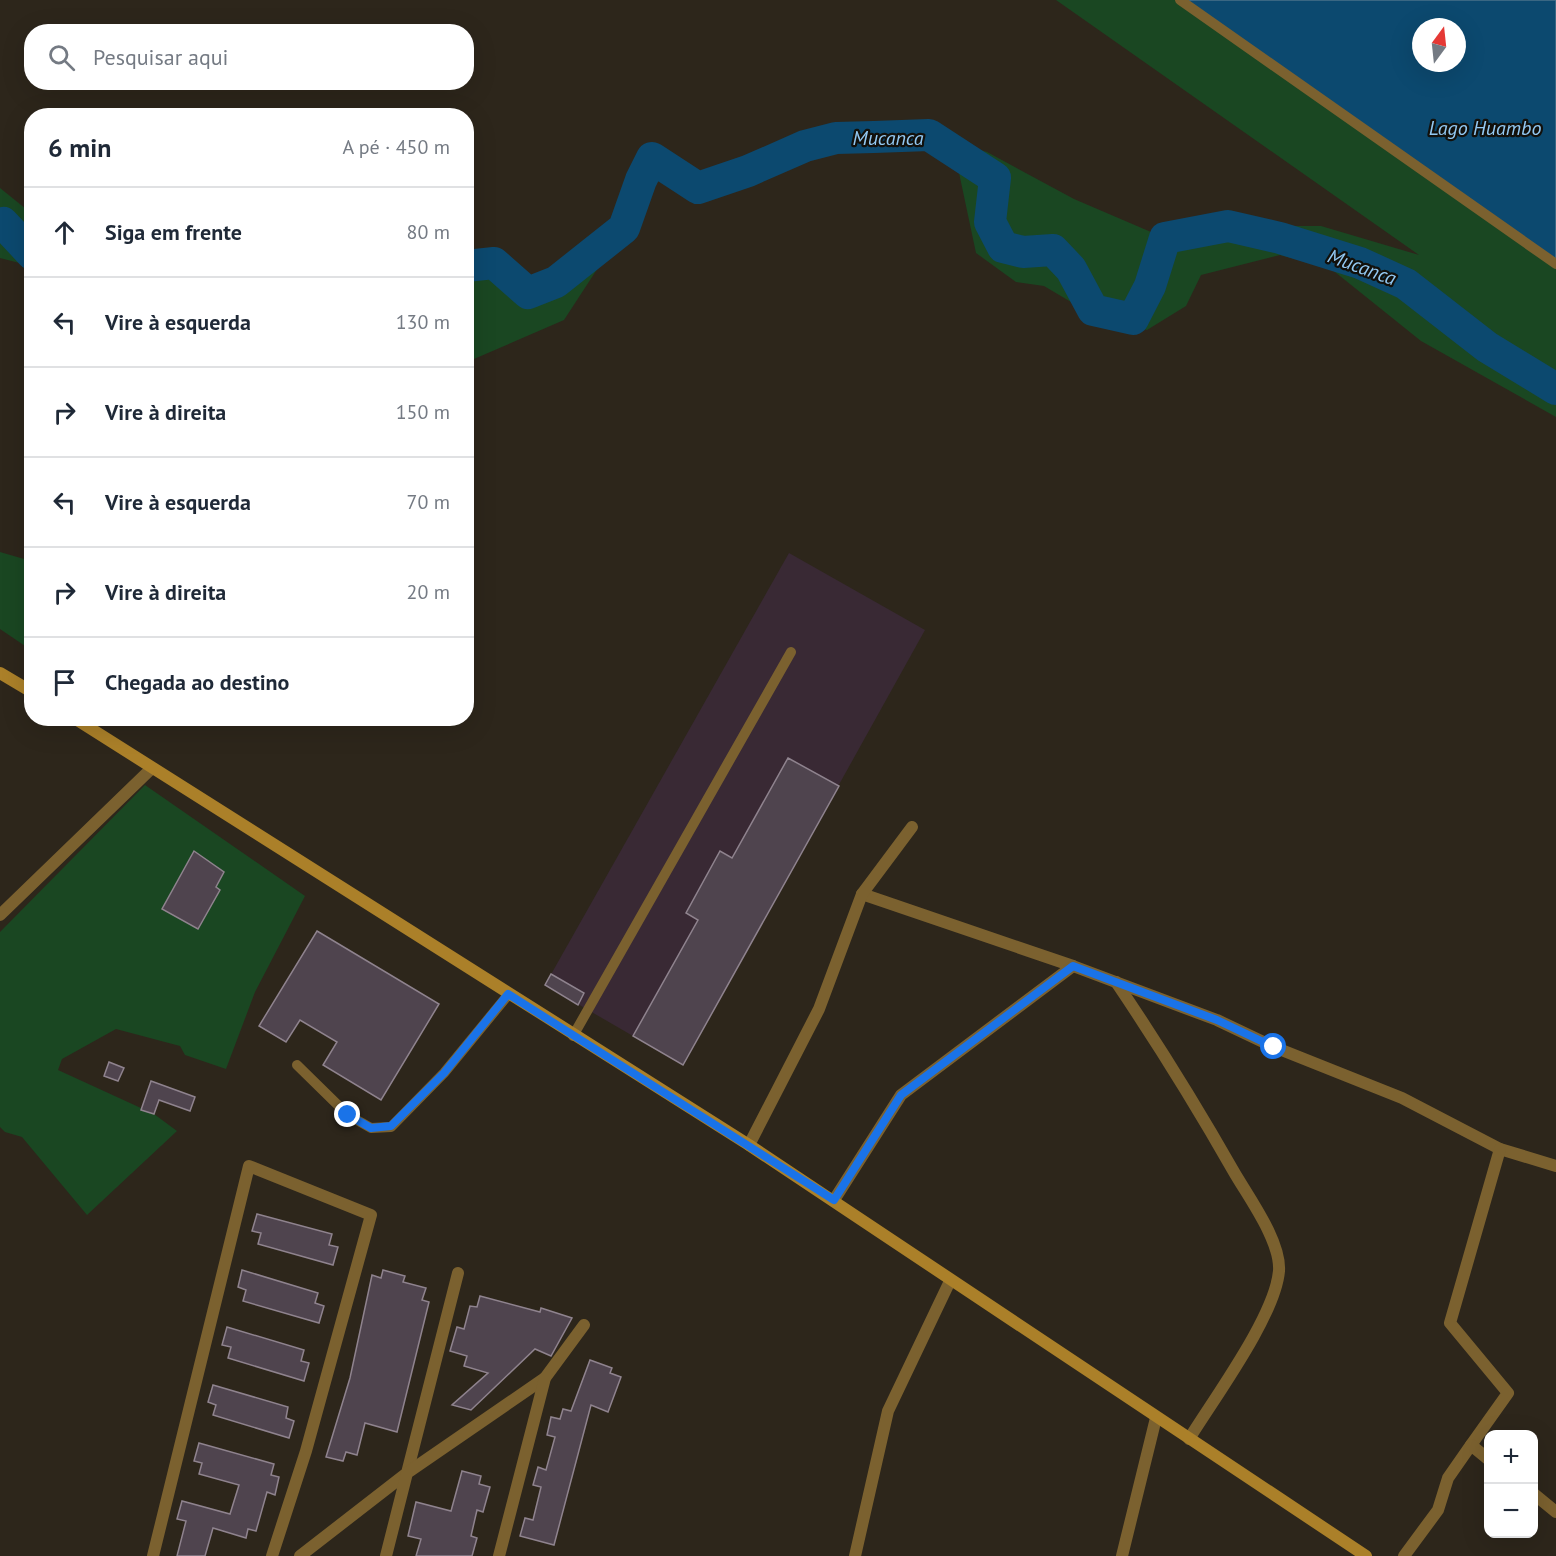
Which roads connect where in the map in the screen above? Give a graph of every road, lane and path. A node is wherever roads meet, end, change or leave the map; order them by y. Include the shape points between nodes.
1 (1180, 0) edge
2 (1556, 264) edge
3 (791, 652) dead end
4 (0, 673) edge
5 (24, 687) edge
6 (86, 726) edge
7 (152, 768) junction
8 (912, 827) dead end
9 (862, 894) junction
10 (0, 915) edge
11 (1073, 966) junction
12 (1116, 982) junction
13 (508, 994) junction
14 (573, 1036) junction
15 (297, 1065) dead end
16 (749, 1145) junction
17 (1500, 1149) junction
18 (1556, 1166) edge
19 (834, 1200) junction
20 (459, 1273) dead end
21 (950, 1281) junction
22 (584, 1325) dead end
23 (545, 1378) junction
24 (1156, 1418) junction
25 (1189, 1439) junction
26 (1471, 1445) junction
27 (1484, 1456) edge
28 (407, 1473) junction
29 (1538, 1498) edge
30 (1556, 1512) edge
31 (153, 1556) edge
32 (272, 1556) edge
33 (300, 1556) edge
34 (386, 1556) edge
35 (499, 1556) edge
36 (855, 1556) edge
37 (1122, 1556) edge
38 (1366, 1556) edge
39 (1404, 1556) edge

1 - 2 lane
3 - 14 lane
4 - 5 street
6 - 7 street
7 - 10 street
7 - 13 street
8 - 9 street
9 - 11 street
9 - 16 street via 819,1009
11 - 12 street
11 - 19 street via 901,1095
12 - 17 street via 1362,1080
12 - 25 street via 1173,1066 1261,1219 1271,1237 1279,1269 1271,1305
13 - 14 street
13 - 15 lane via 444,1073 391,1126 371,1128 348,1115
14 - 16 street
16 - 19 street
17 - 18 street
17 - 26 street via 1450,1323 1508,1393
19 - 21 street
20 - 28 street
21 - 24 street
21 - 36 street via 888,1411
22 - 23 street
23 - 28 street
23 - 35 street
24 - 25 street
24 - 37 street
25 - 38 street
26 - 27 street
26 - 39 street via 1448,1478 1438,1510
28 - 33 street
28 - 34 street
29 - 30 street
31 - 32 street via 249,1166 370,1215 306,1450

